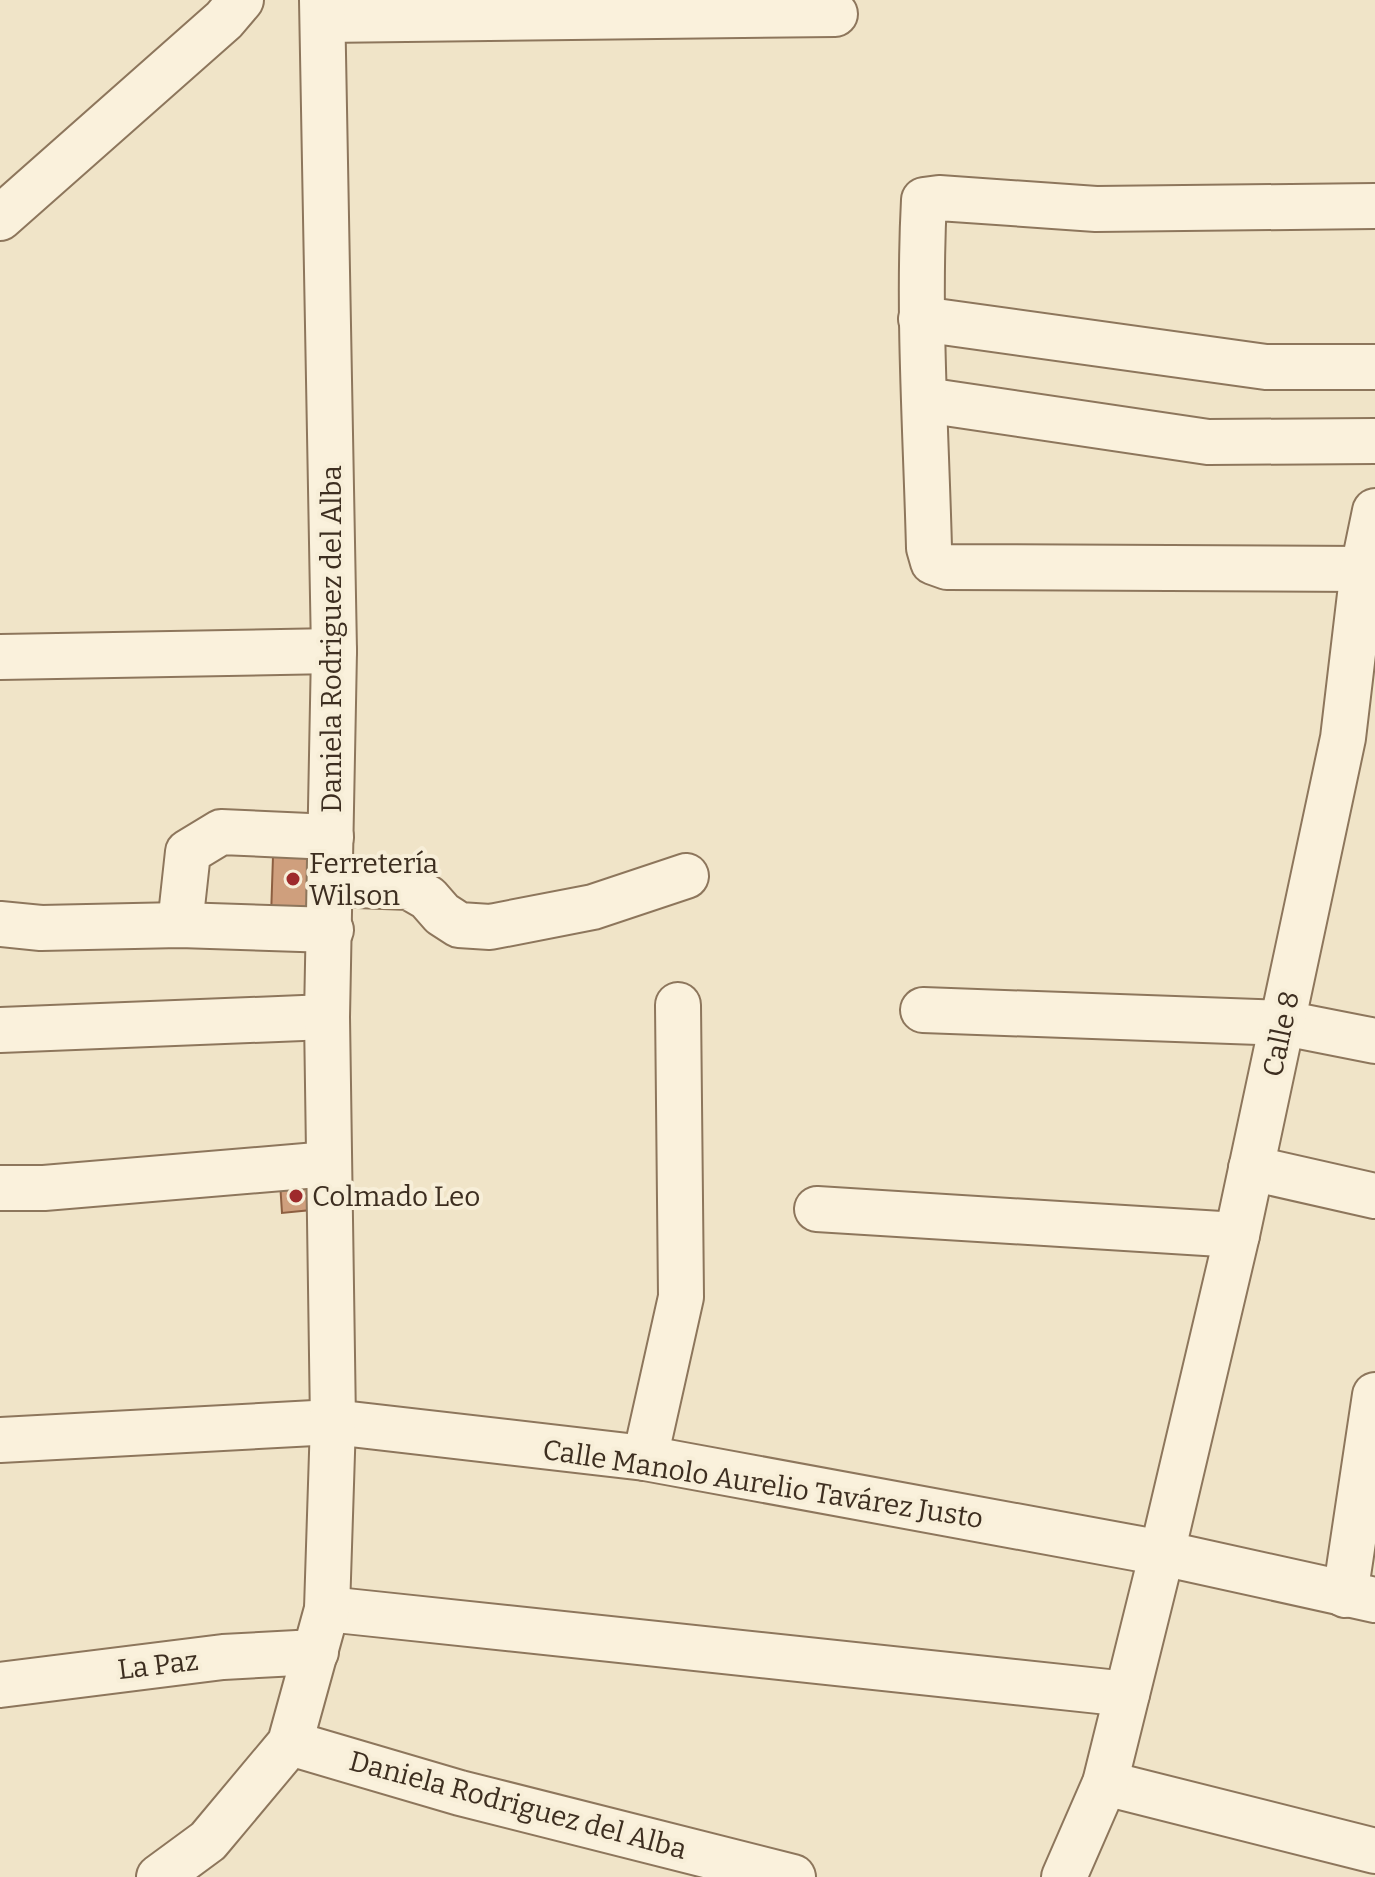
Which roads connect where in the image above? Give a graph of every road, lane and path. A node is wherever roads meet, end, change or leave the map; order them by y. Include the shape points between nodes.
1 (241, 0) edge
2 (322, 10) edge
3 (835, 14) dead end
4 (1375, 206) edge
5 (0, 218) edge
6 (921, 319) junction
7 (1375, 367) edge
8 (925, 400) junction
9 (1375, 441) edge
10 (1375, 511) edge
11 (1363, 569) junction
12 (334, 651) junction
13 (0, 657) edge
14 (1359, 742) edge
15 (331, 837) junction
16 (686, 876) dead end
17 (331, 884) junction
18 (0, 924) edge
19 (180, 925) junction
20 (331, 930) junction
21 (678, 1005) dead end
22 (923, 1010) dead end
23 (327, 1017) junction
24 (1284, 1023) junction
25 (0, 1030) edge
26 (1375, 1041) edge
27 (329, 1164) junction
28 (1251, 1168) junction
29 (0, 1188) edge
30 (1375, 1196) edge
31 (817, 1209) dead end
32 (1237, 1235) junction
33 (1375, 1395) edge
34 (333, 1422) junction
35 (0, 1440) edge
36 (645, 1458) junction
37 (1162, 1553) junction
38 (1360, 1597) edge
39 (327, 1609) junction
40 (316, 1652) junction
41 (0, 1685) edge
42 (1127, 1694) junction
43 (290, 1743) junction
44 (1105, 1783) junction
45 (1375, 1851) edge
46 (159, 1877) edge
47 (793, 1877) edge
48 (1064, 1877) edge

1 - 5 street
2 - 3 street
2 - 12 street, Daniela Rodriguez del Alba
4 - 6 street via 1096,209 924,200
6 - 7 street via 1266,367
6 - 8 street
8 - 9 street via 1208,442
8 - 11 street via 933,562 947,567
10 - 11 street, Calle 8
11 - 14 street, Calle 8
12 - 13 street
12 - 15 street, Daniela Rodriguez del Alba
14 - 24 street, Calle 8
15 - 17 street, Daniela Rodriguez del Alba
15 - 19 street via 221,832 188,852
16 - 17 street via 593,907 490,927 459,925 409,887
17 - 20 street, Daniela Rodriguez del Alba
18 - 19 street
19 - 20 street
20 - 23 street, Daniela Rodriguez del Alba
21 - 36 street via 681,1297
22 - 24 street
23 - 25 street
23 - 27 street, Daniela Rodriguez del Alba
24 - 26 street
24 - 28 street, Calle 8
27 - 29 street
27 - 34 street, Daniela Rodriguez del Alba
28 - 30 street
28 - 32 street, Calle 8
31 - 32 street
32 - 37 street, Calle 8
33 - 38 street
34 - 35 street, Calle Manolo Aurelio Tavárez Justo
34 - 36 street, Calle Manolo Aurelio Tavárez Justo
34 - 39 street, Daniela Rodriguez del Alba
36 - 37 street, Calle Manolo Aurelio Tavárez Justo
37 - 38 street, Calle Manolo Aurelio Tavárez Justo
37 - 42 street, Calle 8
39 - 40 street, Daniela Rodriguez del Alba
39 - 42 street
40 - 41 street, La Paz via 223,1657
40 - 43 street, Daniela Rodriguez del Alba
42 - 44 street, Calle 8
43 - 46 street via 208,1841
43 - 47 street, Daniela Rodriguez del Alba via 460,1793
44 - 45 street
44 - 48 street, Calle 8

